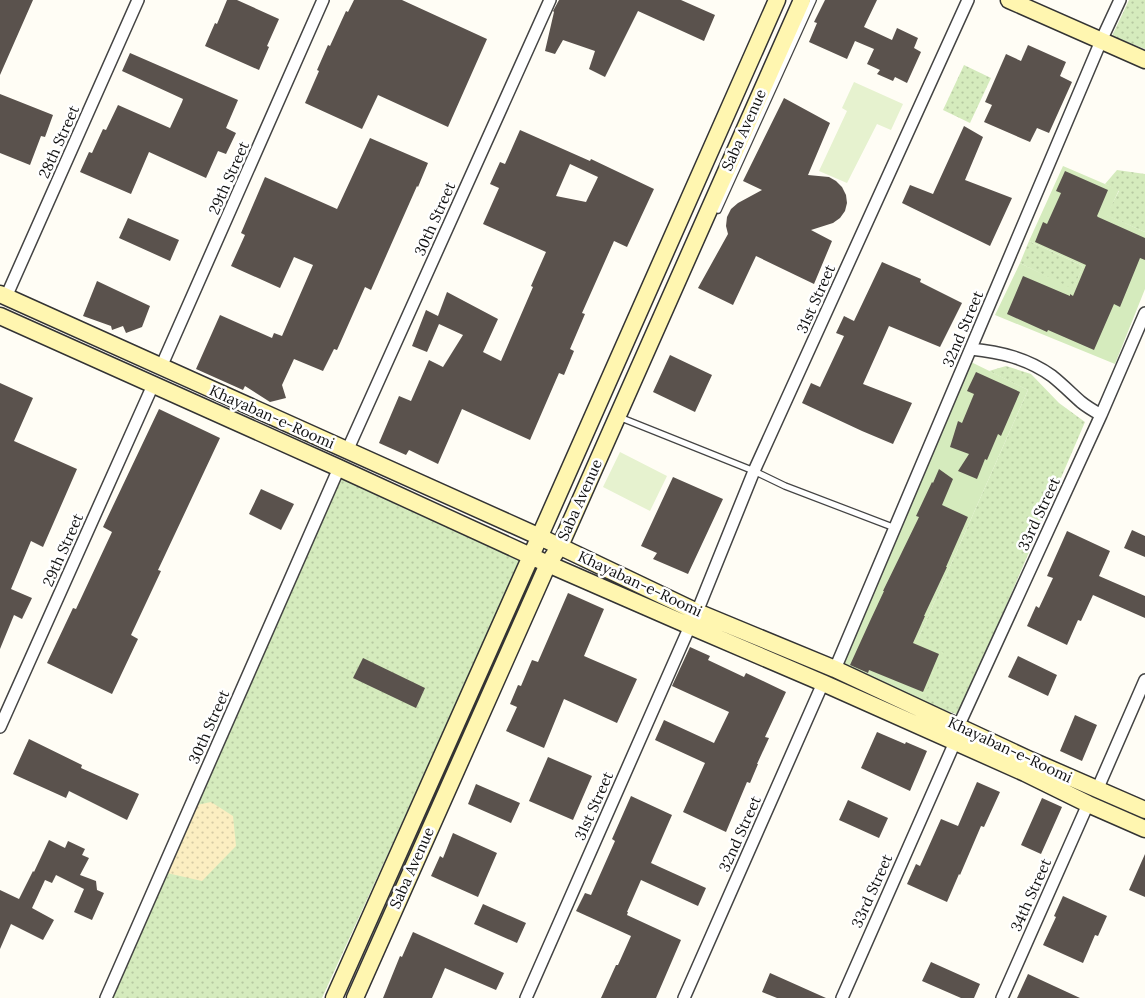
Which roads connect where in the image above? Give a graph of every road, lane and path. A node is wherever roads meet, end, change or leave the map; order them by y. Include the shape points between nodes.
1 (138, 0) edge
2 (323, 0) edge
3 (550, 0) edge
4 (777, 0) edge
5 (802, 0) edge
6 (813, 0) edge
7 (968, 0) edge
8 (1009, 0) edge
9 (1120, 0) edge
10 (1101, 41) junction
11 (1145, 60) edge
12 (714, 218) dead end
13 (3, 296) edge
14 (1145, 313) edge
15 (0, 316) edge
16 (69, 325) junction
17 (91, 336) junction
18 (60, 343) junction
19 (971, 349) junction
20 (86, 355) junction
21 (648, 364) dead end
22 (161, 367) junction
23 (153, 385) junction
24 (1101, 415) junction
25 (620, 417) junction
26 (347, 451) junction
27 (604, 462) dead end
28 (339, 468) junction
29 (754, 471) junction
30 (895, 528) junction
31 (540, 537) junction
32 (566, 545) junction
33 (531, 556) junction
34 (548, 564) junction
35 (694, 619) junction
36 (835, 669) junction
37 (1145, 680) edge
38 (823, 682) junction
39 (0, 727) edge
40 (956, 734) junction
41 (1092, 797) junction
42 (1145, 810) edge
43 (1145, 829) edge
44 (106, 998) edge
45 (334, 998) edge
46 (354, 998) edge
47 (526, 998) edge
48 (684, 998) edge
49 (842, 998) edge
50 (1002, 998) edge

1 - 13 street, 28th Street
2 - 22 street, 29th Street
3 - 26 street, 30th Street
4 - 31 street, Saba Avenue
5 - 25 street, Saba Avenue
6 - 12 lane
7 - 29 street, 31st Street
8 - 10 street
9 - 10 street, 32nd Street
10 - 11 street
10 - 19 street, 32nd Street
13 - 16 street, Khayaban-e-Roomi
14 - 24 street, 33rd Street
15 - 18 street, Khayaban-e-Roomi
16 - 17 street, Khayaban-e-Roomi
16 - 18 street via 71,337
17 - 20 street via 82,345
17 - 22 street, Khayaban-e-Roomi
18 - 20 street, Khayaban-e-Roomi
19 - 24 street via 993,351 1029,362
19 - 30 street, 32nd Street
20 - 23 street, Khayaban-e-Roomi
21 - 25 lane
22 - 26 street, Khayaban-e-Roomi
23 - 28 street, Khayaban-e-Roomi
23 - 39 street, 29th Street
24 - 40 street, 33rd Street
25 - 27 lane
25 - 29 lane
25 - 32 street, Saba Avenue
26 - 31 street, Khayaban-e-Roomi
28 - 33 street, Khayaban-e-Roomi
28 - 44 street, 30th Street
29 - 30 lane
29 - 35 street, 31st Street
30 - 36 street, 32nd Street
31 - 32 street, Khayaban-e-Roomi
31 - 33 street, Saba Avenue
32 - 34 street, Saba Avenue
32 - 35 street, Khayaban-e-Roomi
33 - 34 street, Khayaban-e-Roomi
33 - 45 street, Saba Avenue
34 - 35 street, Khayaban-e-Roomi
34 - 46 street, Saba Avenue
35 - 36 street, Khayaban-e-Roomi
35 - 38 street, Khayaban-e-Roomi
35 - 47 street, 31st Street
36 - 40 street, Khayaban-e-Roomi
37 - 41 street, 34th Street
38 - 40 street, Khayaban-e-Roomi
38 - 48 street, 32nd Street
40 - 41 street, Khayaban-e-Roomi
40 - 49 street, 33rd Street
41 - 42 street, Khayaban-e-Roomi
41 - 43 street, Khayaban-e-Roomi
41 - 50 street, 34th Street

